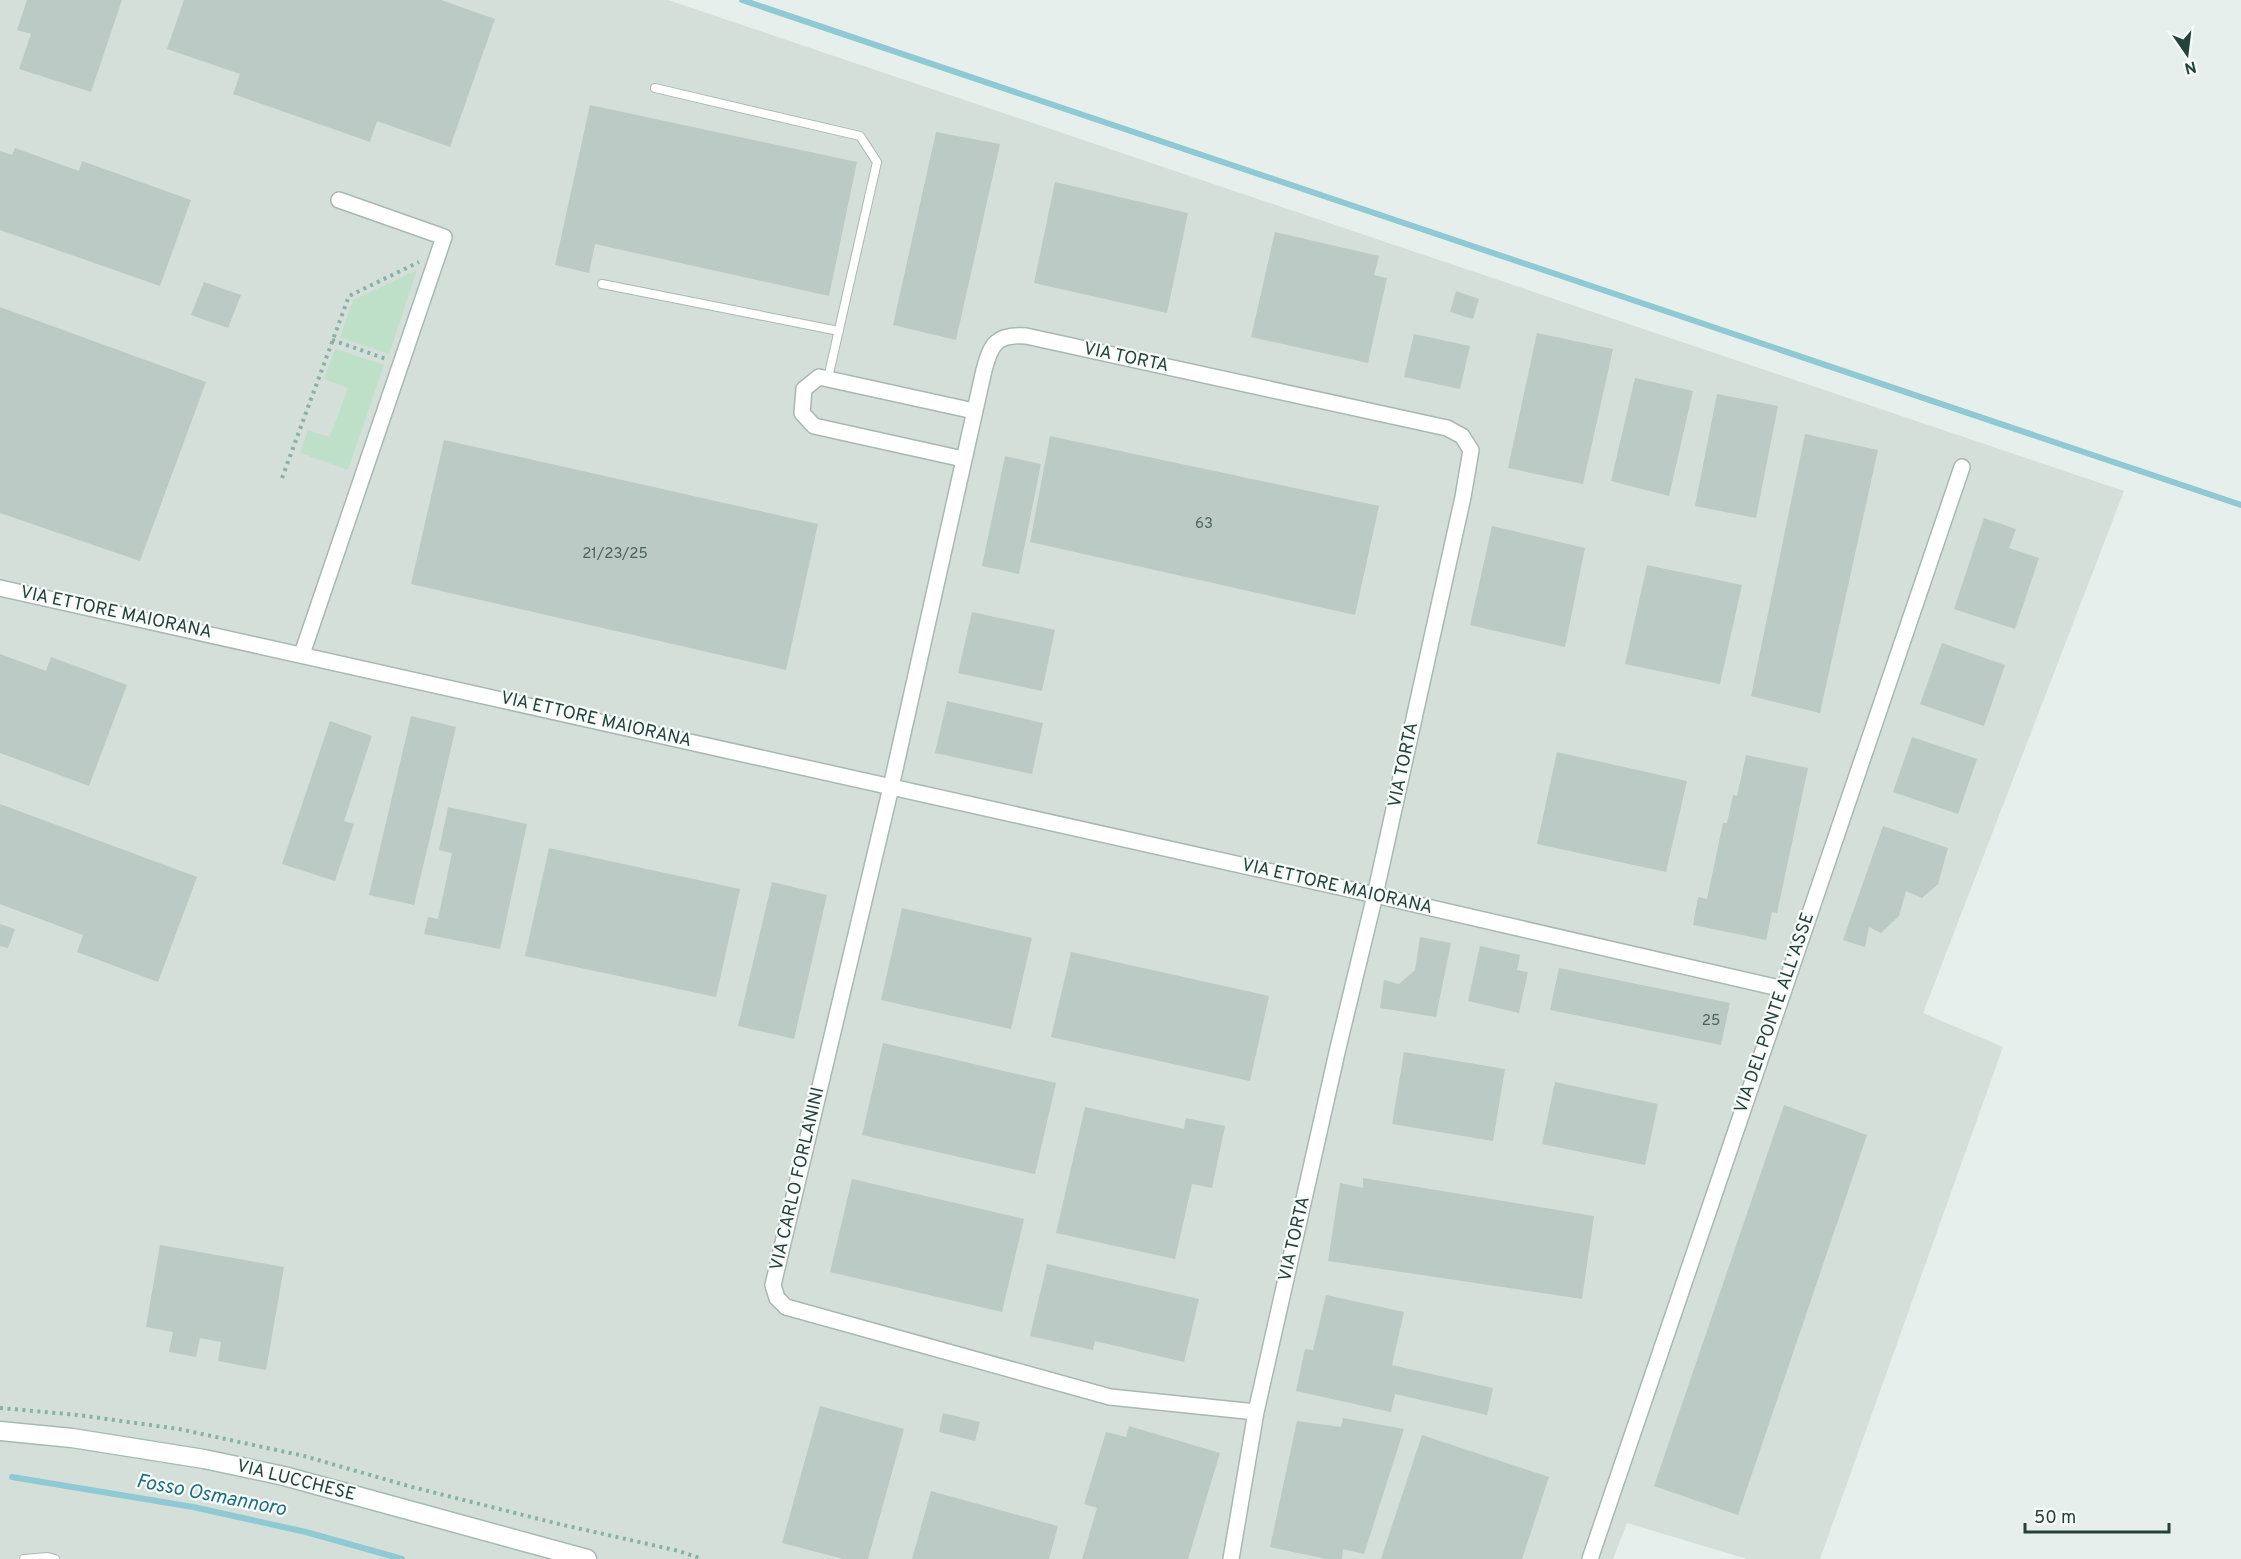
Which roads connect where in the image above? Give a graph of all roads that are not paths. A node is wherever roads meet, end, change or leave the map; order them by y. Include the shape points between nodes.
1 (655, 88) dead end
2 (339, 200) dead end
3 (602, 284) dead end
4 (838, 331) junction
5 (828, 378) junction
6 (974, 411) junction
7 (963, 459) junction
8 (1962, 467) dead end
9 (0, 588) edge
10 (302, 654) junction
11 (891, 787) junction
12 (1375, 895) junction
13 (1783, 989) junction
14 (1256, 1412) junction
15 (0, 1431) edge
16 (24, 1559) edge
17 (55, 1559) edge
18 (587, 1559) edge
19 (1231, 1559) edge
20 (1590, 1559) edge

1 - 4 lane via 860,136 877,162
2 - 10 street via 444,237
3 - 4 lane
4 - 5 lane
5 - 6 street
5 - 7 street via 819,376 804,389 802,413 814,426
6 - 7 street
6 - 12 street, VIA TORTA via 990,348 1008,336 1026,336 1447,428 1468,443 1471,458
7 - 11 street
8 - 13 street, VIA DEL PONTE ALL'ASSE
9 - 10 street, VIA ETTORE MAIORANA
10 - 11 street, VIA ETTORE MAIORANA
11 - 12 street, VIA ETTORE MAIORANA
11 - 14 street, VIA CARLO FORLANINI via 773,1285 777,1298 786,1307 1110,1397
12 - 13 street, VIA ETTORE MAIORANA
12 - 14 street, VIA TORTA
13 - 20 street, VIA DEL PONTE ALL'ASSE
14 - 19 street, VIA TORTA
15 - 18 main road, VIA LUCCHESE via 204,1459 284,1476
16 - 17 lane

